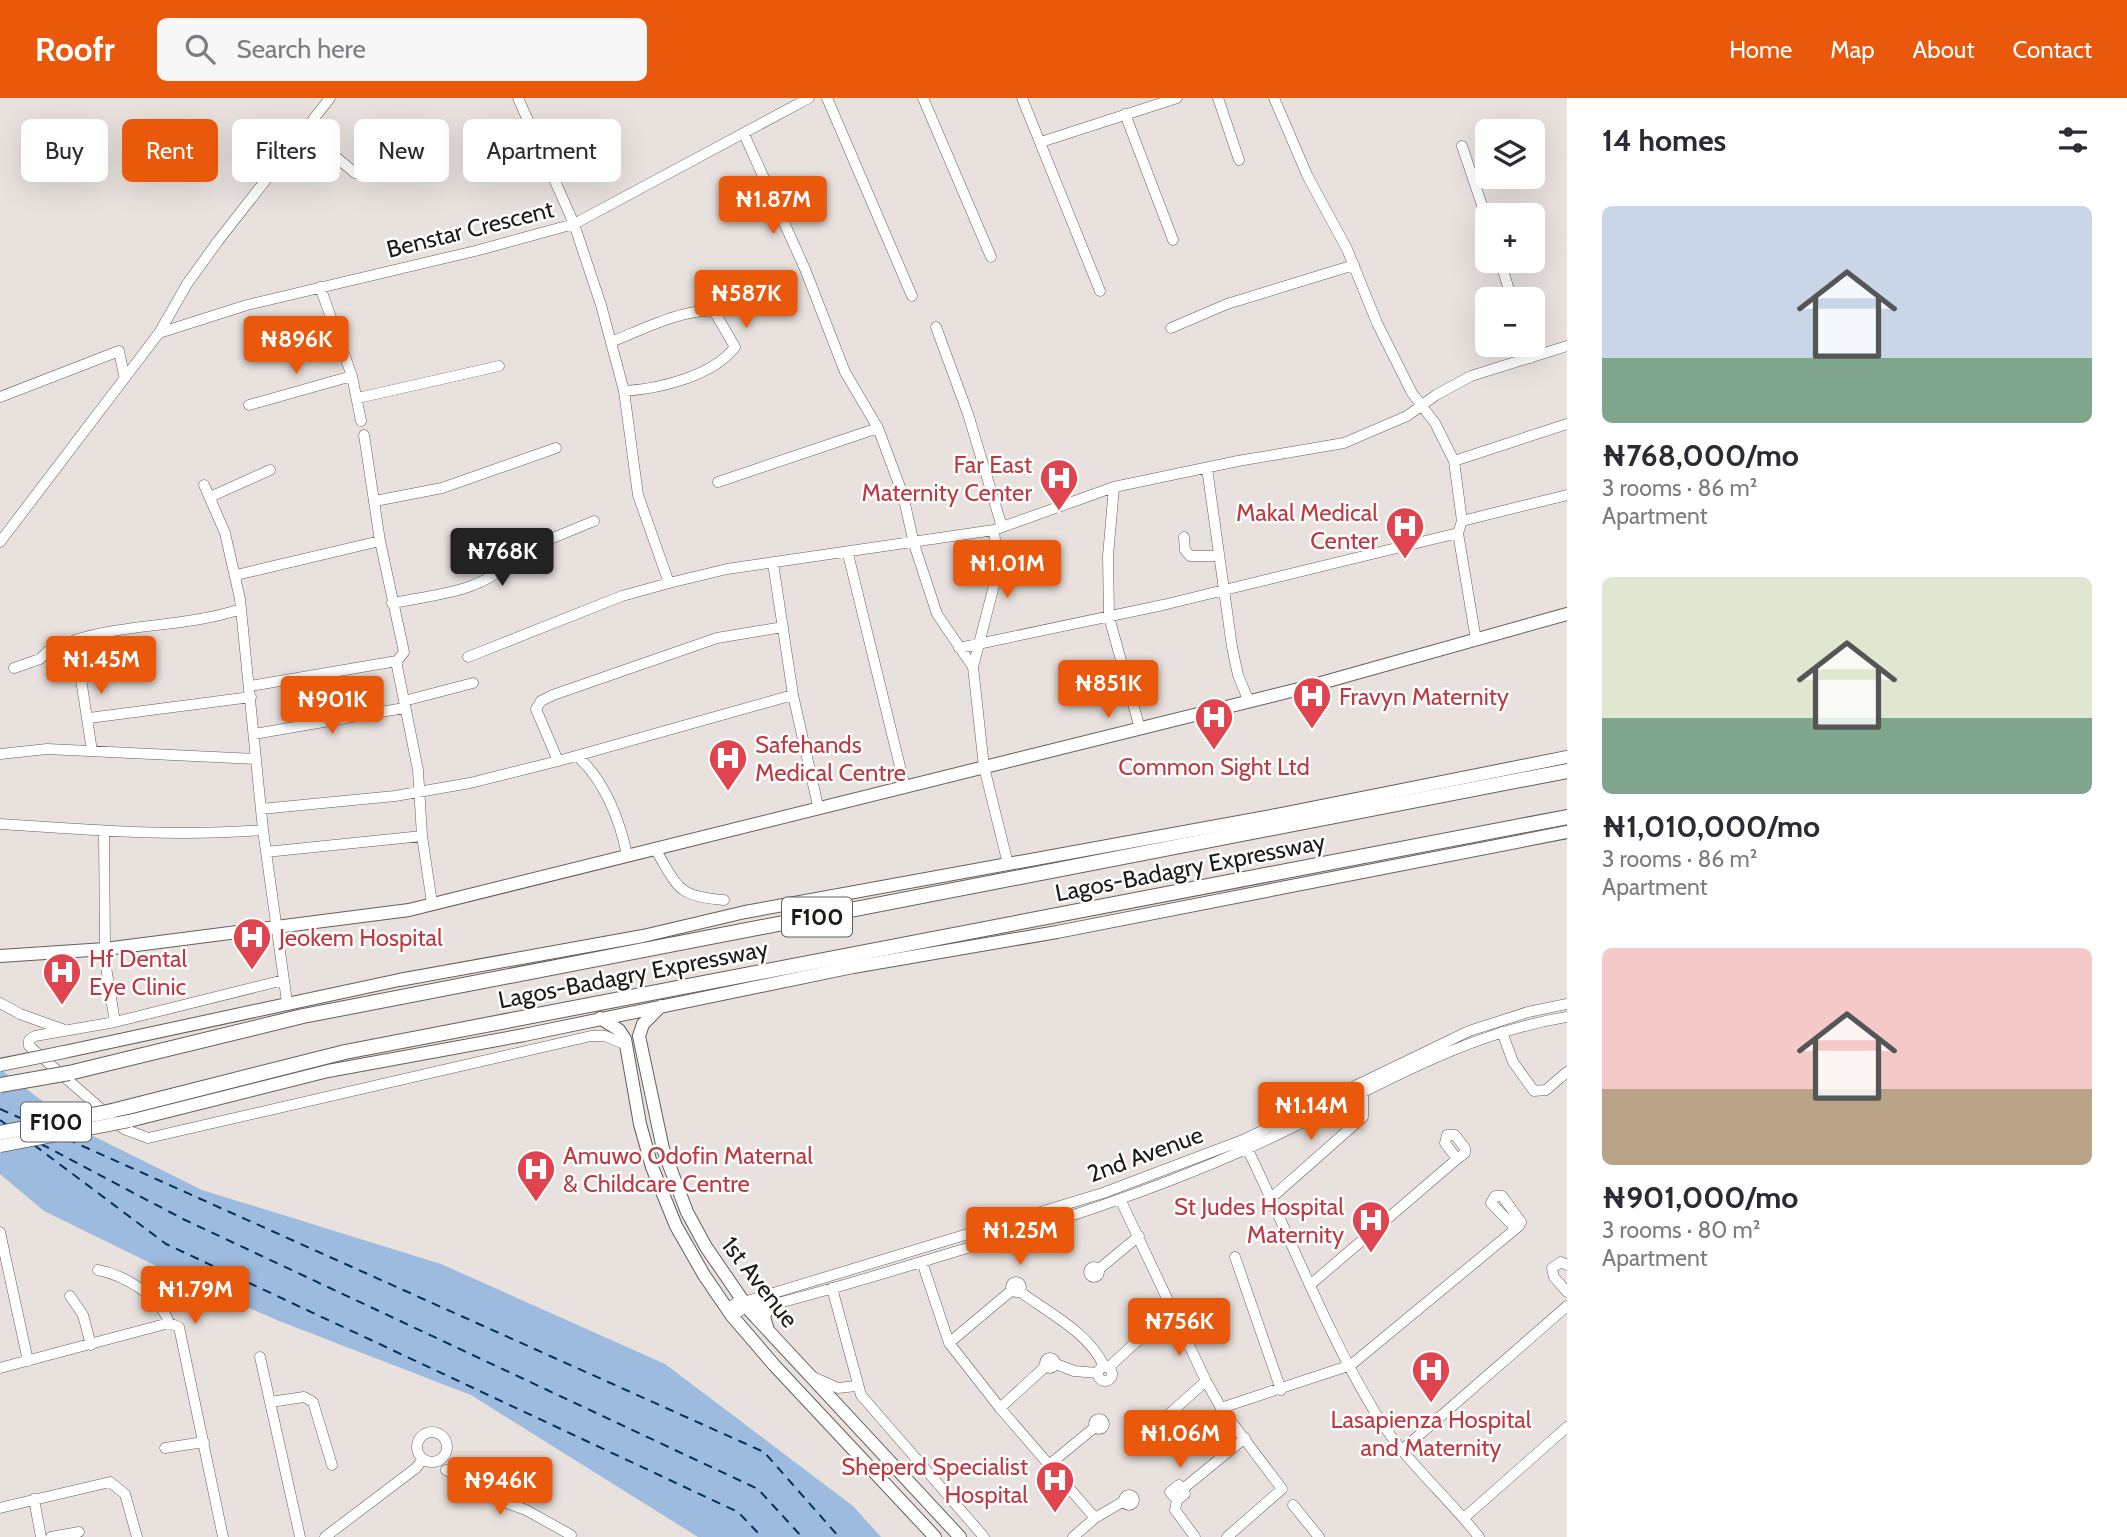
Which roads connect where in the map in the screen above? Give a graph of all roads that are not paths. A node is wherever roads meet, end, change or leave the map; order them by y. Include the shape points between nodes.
1 (330, 98) edge
2 (518, 98) edge
3 (809, 98) edge
4 (827, 98) edge
5 (923, 98) edge
6 (1022, 98) edge
7 (1177, 98) edge
8 (1218, 98) edge
9 (1274, 98) edge
10 (1125, 114) junction
11 (314, 119) edge
12 (744, 134) junction
13 (1041, 142) junction
14 (1462, 146) dead end
15 (340, 160) edge
16 (1239, 160) dead end
17 (354, 172) edge
18 (265, 182) edge
19 (1481, 203) edge
20 (574, 224) junction
21 (1174, 240) dead end
22 (991, 257) dead end
23 (1354, 265) junction
24 (320, 287) junction
25 (1100, 291) dead end
26 (912, 296) dead end
27 (936, 327) dead end
28 (1171, 328) dead end
29 (159, 332) junction
30 (611, 342) junction
31 (1567, 346) edge
32 (1531, 358) joint
33 (499, 366) dead end
34 (124, 375) junction
35 (352, 376) junction
36 (624, 391) junction
37 (0, 397) edge
38 (358, 398) junction
39 (248, 405) dead end
40 (1420, 405) junction
41 (362, 421) dead end
42 (1567, 424) edge
43 (878, 428) junction
44 (364, 435) dead end
45 (556, 448) dead end
46 (1454, 461) junction
47 (1207, 468) junction
48 (270, 470) dead end
49 (718, 482) dead end
50 (204, 485) dead end
51 (1114, 487) junction
52 (1567, 495) edge
53 (210, 498) junction
54 (375, 501) junction
55 (594, 521) dead end
56 (1462, 521) junction
57 (998, 528) junction
58 (1458, 533) junction
59 (1184, 537) dead end
60 (380, 541) junction
61 (0, 542) edge
62 (914, 544) junction
63 (848, 554) junction
64 (1219, 556) junction
65 (773, 563) junction
66 (236, 575) junction
67 (669, 583) junction
68 (1224, 589) junction
69 (393, 603) junction
70 (241, 609) junction
71 (1567, 614) edge
72 (1109, 617) junction
73 (783, 627) junction
74 (1476, 640) junction
75 (979, 646) junction
76 (959, 649) junction
77 (76, 650) junction
78 (468, 657) dead end
79 (397, 661) junction
80 (973, 667) junction
81 (14, 668) dead end
82 (473, 683) dead end
83 (250, 692) junction
84 (793, 695) junction
85 (1249, 702) junction
86 (404, 705) junction
87 (89, 718) junction
88 (1140, 729) junction
89 (254, 734) junction
90 (92, 751) junction
91 (0, 754) edge
92 (579, 757) junction
93 (1567, 757) edge
94 (256, 759) junction
95 (558, 761) junction
96 (984, 767) junction
97 (1567, 771) edge
98 (905, 786) junction
99 (420, 790) junction
100 (818, 806) junction
101 (261, 809) junction
102 (1567, 817) edge
103 (0, 824) edge
104 (263, 830) junction
105 (104, 832) junction
106 (1567, 832) edge
107 (422, 836) junction
108 (655, 849) junction
109 (266, 852) junction
110 (627, 855) junction
111 (1008, 864) junction
112 (724, 900) dead end
113 (432, 903) junction
114 (277, 928) junction
115 (104, 949) junction
116 (0, 956) edge
117 (284, 980) junction
118 (287, 1002) junction
119 (0, 1003) edge
120 (1567, 1004) edge
121 (662, 1005) junction
122 (1567, 1017) edge
123 (600, 1018) junction
124 (115, 1022) junction
125 (66, 1030) junction
126 (1502, 1032) junction
127 (627, 1045) junction
128 (0, 1065) edge
129 (1567, 1072) edge
130 (0, 1085) edge
131 (1363, 1091) junction
132 (0, 1133) edge
133 (1245, 1145) junction
134 (0, 1146) edge
135 (1457, 1159) dead end
136 (1270, 1199) junction
137 (1121, 1201) junction
138 (1515, 1228) dead end
139 (0, 1232) edge
140 (1139, 1236) junction
141 (1235, 1257) dead end
142 (922, 1262) junction
143 (1567, 1265) edge
144 (1099, 1269) dead end
145 (98, 1270) dead end
146 (1310, 1285) junction
147 (832, 1288) junction
148 (1567, 1292) edge
149 (70, 1296) dead end
150 (743, 1303) junction
151 (769, 1305) junction
152 (1567, 1306) edge
153 (1172, 1309) junction
154 (729, 1312) junction
155 (169, 1323) junction
156 (769, 1330) junction
157 (949, 1343) junction
158 (90, 1345) junction
159 (260, 1357) dead end
160 (28, 1361) junction
161 (1351, 1365) junction
162 (0, 1368) edge
163 (1103, 1369) junction
164 (811, 1377) junction
165 (1206, 1381) junction
166 (856, 1386) junction
167 (1281, 1390) junction
168 (270, 1402) junction
169 (1000, 1408) junction
170 (1221, 1408) junction
171 (1157, 1424) dead end
172 (1094, 1427) dead end
173 (1567, 1427) edge
174 (1245, 1438) junction
175 (204, 1442) junction
176 (165, 1448) dead end
177 (1402, 1450) junction
178 (423, 1460) dead end
179 (332, 1465) dead end
180 (1050, 1465) junction
181 (446, 1470) dead end
182 (34, 1499) junction
183 (1124, 1502) dead end
184 (1293, 1505) dead end
185 (0, 1508) edge
186 (1095, 1518) junction
187 (1464, 1518) junction
188 (79, 1532) dead end
189 (571, 1535) dead end
190 (41, 1537) edge
191 (51, 1537) edge
192 (137, 1537) edge
193 (223, 1537) edge
194 (300, 1537) edge
195 (325, 1537) edge
196 (935, 1537) edge
197 (960, 1537) edge
198 (984, 1537) edge
199 (1073, 1537) edge
200 (1195, 1537) edge
201 (1223, 1537) edge
202 (1319, 1537) edge
203 (1479, 1537) edge

1 - 11 street
2 - 20 street
3 - 12 street, Benstar Crescent
4 - 26 street
5 - 22 street
6 - 13 street
7 - 10 street
8 - 16 street
9 - 23 street
10 - 13 street
10 - 21 street
12 - 20 street, Benstar Crescent
12 - 43 street via 845,372
13 - 25 street
14 - 19 street
15 - 17 street
18 - 29 street via 210,252
20 - 24 street, Benstar Crescent
20 - 30 street
23 - 28 street via 1227,304
23 - 40 street via 1377,323
24 - 29 street, Benstar Crescent
24 - 35 street
27 - 57 street via 968,414
29 - 34 street
30 - 36 street
30 - 36 street via 708,310 714,311 731,334 735,347 693,376
31 - 32 street
32 - 40 street via 1471,376
33 - 38 street
34 - 37 street via 119,351
34 - 61 street
35 - 38 street
35 - 39 street
36 - 67 street via 638,495
38 - 41 street
40 - 46 street
40 - 47 street via 1407,416 1344,443
42 - 46 street
43 - 49 street
43 - 62 street via 903,495
44 - 54 street
45 - 54 street via 454,485
46 - 56 street
47 - 51 street
47 - 64 street
48 - 53 street
50 - 53 street
51 - 57 street
51 - 72 street
52 - 56 street
53 - 66 street
54 - 60 street
55 - 69 street via 519,552 476,586
56 - 58 street
57 - 62 street
57 - 75 street via 998,570
58 - 68 street
58 - 74 street
59 - 64 street via 1189,556
60 - 66 street
60 - 69 street
62 - 63 street
62 - 76 street via 937,614
63 - 65 street
63 - 98 street
64 - 68 street
65 - 67 street
65 - 73 street
66 - 70 street
67 - 78 street via 622,596
68 - 72 street
68 - 85 street via 1238,675
69 - 79 street via 404,652
70 - 77 street via 202,620 79,639
70 - 83 street
71 - 74 main road
72 - 75 street
72 - 88 street
73 - 84 street
73 - 95 street via 717,638 541,701 536,709
74 - 85 main road
75 - 76 street
75 - 80 street
76 - 80 street
77 - 81 street via 48,651 40,659
77 - 87 street
79 - 83 street
79 - 86 street
80 - 96 street
82 - 86 street
83 - 87 street
83 - 89 street
84 - 92 street
84 - 100 street
85 - 88 main road
86 - 89 street
86 - 99 street
87 - 90 street
88 - 96 main road
89 - 94 street
90 - 91 street
90 - 94 street
92 - 95 street
92 - 110 street via 607,797
93 - 111 main road, Lagos-Badagry Expressway
94 - 101 street
95 - 99 street
96 - 98 main road
96 - 111 street
97 - 130 highway, Lagos-Badagry Expressway / F100, bridge via 316,1013 69,1073
98 - 100 main road
99 - 101 street
99 - 107 street
100 - 108 main road
101 - 104 street
102 - 132 highway, Lagos-Badagry Expressway / F100, bridge via 345,1052 112,1111
103 - 105 street
104 - 105 street via 199,835
104 - 109 street
105 - 115 street
106 - 121 main road, Lagos-Badagry Expressway
107 - 109 street
107 - 113 street
108 - 110 main road
108 - 112 street via 681,890 692,897
109 - 114 street
110 - 113 main road
111 - 118 main road, Lagos-Badagry Expressway
113 - 114 main road via 374,916
114 - 115 main road
114 - 117 street
115 - 116 main road
115 - 124 street
117 - 118 street
117 - 124 street
118 - 128 main road, Lagos-Badagry Expressway, bridge
119 - 125 street
120 - 133 street, 2nd Avenue via 1469,1031
121 - 123 main road, Lagos-Badagry Expressway
121 - 150 main road, 1st Avenue via 643,1024 639,1036 659,1137 691,1220
122 - 126 street, 2nd Avenue
123 - 127 main road via 619,1030
123 - 134 main road, Lagos-Badagry Expressway, bridge via 328,1071 129,1121
124 - 125 street
125 - 127 street via 34,1036 29,1046 124,1129 148,1138 591,1036
126 - 129 street via 1513,1062 1534,1091 1546,1090
126 - 131 street, 2nd Avenue
127 - 154 main road, 1st Avenue via 640,1124 665,1201
131 - 133 street, 2nd Avenue
131 - 136 street via 1363,1117
133 - 136 street
133 - 137 street, 2nd Avenue
133 - 150 street, 2nd Avenue via 1065,1206
135 - 146 street
136 - 146 street
137 - 140 street
137 - 142 street, 2nd Avenue
138 - 161 street
139 - 160 street
140 - 144 street
140 - 153 street
141 - 167 street
142 - 147 street, 2nd Avenue
142 - 157 street
143 - 148 street via 1561,1262 1552,1268
145 - 155 street via 118,1274 134,1284 165,1312
146 - 161 street
147 - 151 street, 2nd Avenue
147 - 166 street
149 - 158 street via 83,1315
150 - 151 street, 2nd Avenue via 754,1309
150 - 154 street, 2nd Avenue
150 - 156 main road, 1st Avenue
151 - 156 main road via 764,1321
152 - 177 street
153 - 163 street
153 - 165 street
154 - 196 main road, 1st Avenue
155 - 158 street
155 - 175 street via 179,1326 183,1336
156 - 164 main road, 1st Avenue
157 - 163 street via 1016,1291 1069,1325 1097,1353
157 - 169 street
158 - 160 street
159 - 168 street
160 - 162 street
161 - 167 street
161 - 177 street
163 - 169 street via 1074,1371 1051,1365
164 - 166 street via 838,1388
164 - 197 main road, 1st Avenue
165 - 170 street
165 - 171 street
166 - 198 street via 886,1427
167 - 170 street
168 - 179 street via 304,1397 313,1402
168 - 194 street
169 - 180 street
170 - 174 street
172 - 180 street
173 - 187 street
174 - 200 street via 1184,1488 1182,1499 1177,1500 1175,1510
174 - 201 street via 1282,1489
175 - 176 street
175 - 193 street
177 - 187 street
178 - 195 street
180 - 186 street
181 - 189 street
182 - 185 street
182 - 190 street
182 - 192 street via 110,1482 125,1494
183 - 186 street
184 - 202 street
186 - 199 street
187 - 203 street
188 - 191 street

